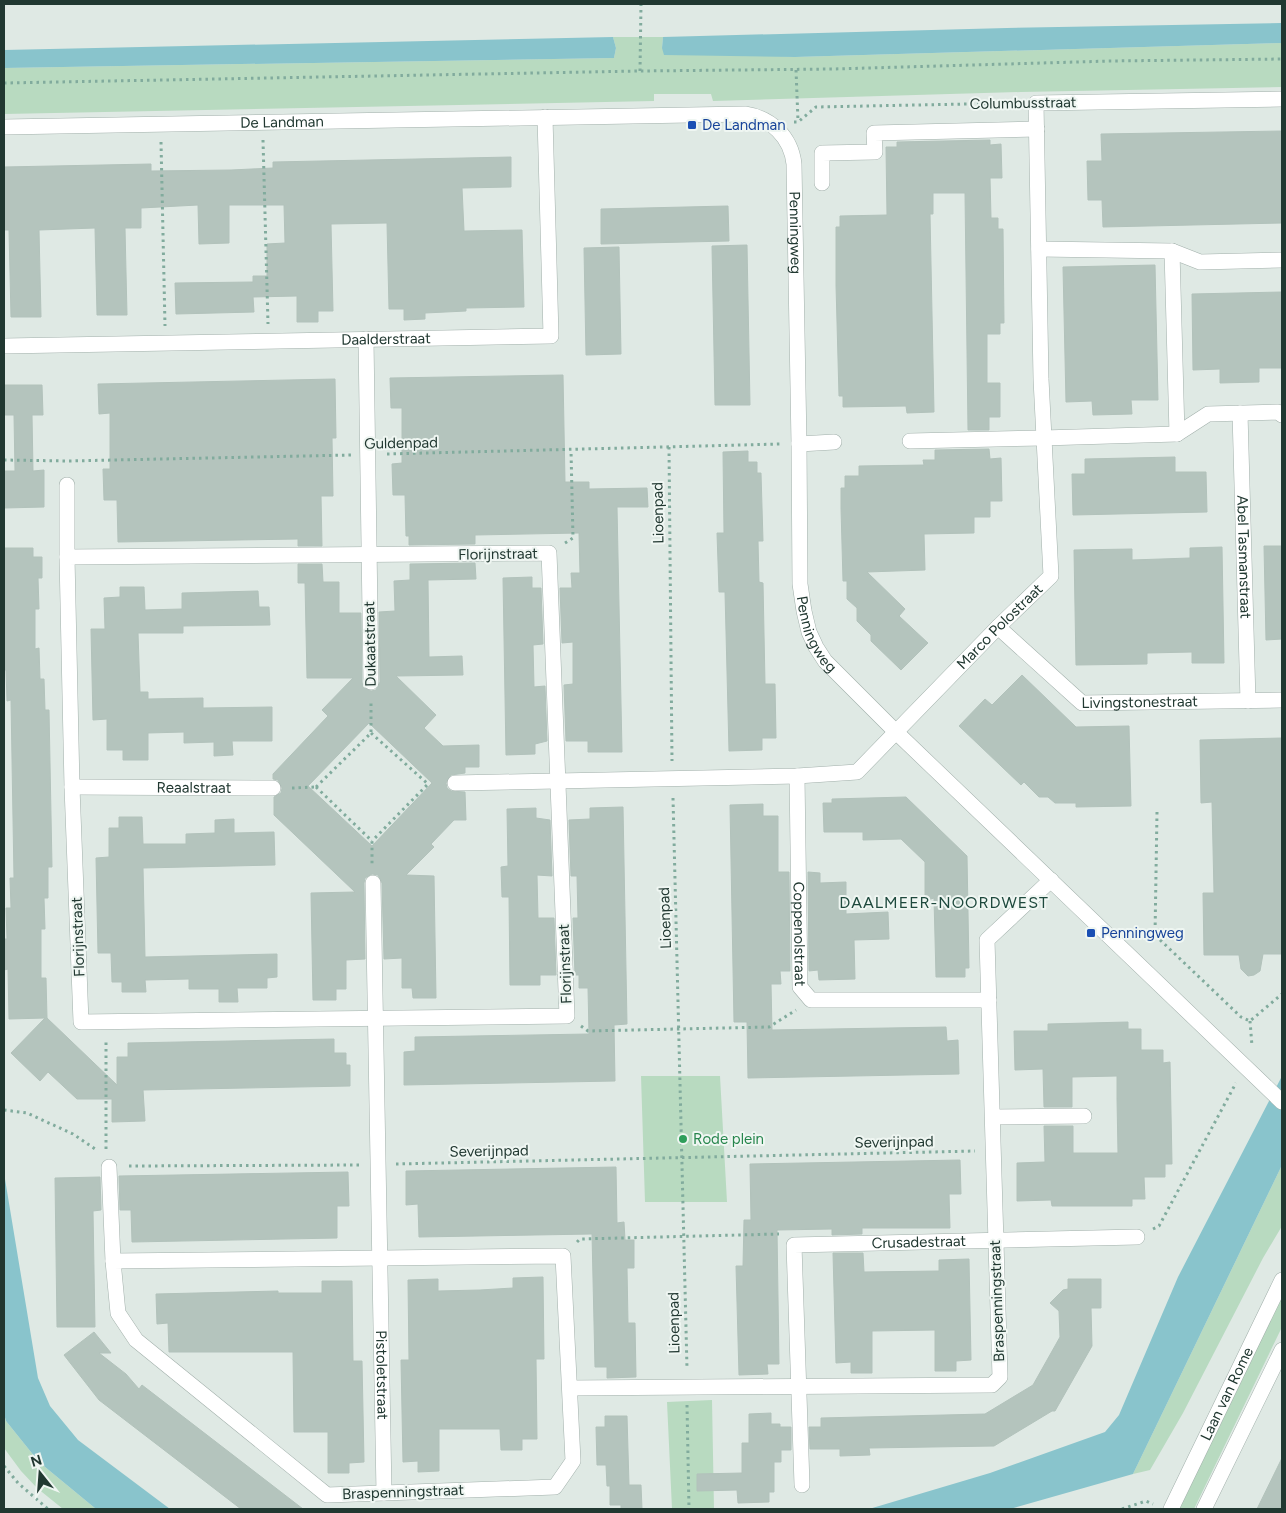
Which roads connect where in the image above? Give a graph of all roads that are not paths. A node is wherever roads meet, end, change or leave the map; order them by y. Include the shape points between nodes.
1 (1282, 99) edge
2 (1036, 103) joint
3 (545, 117) junction
4 (768, 122) joint
5 (4, 127) edge
6 (1037, 129) junction
7 (822, 183) dead end
8 (1039, 249) junction
9 (1172, 251) junction
10 (1282, 260) edge
11 (366, 339) junction
12 (4, 346) edge
13 (1240, 413) junction
14 (1282, 415) edge
15 (1177, 434) junction
16 (1043, 438) junction
17 (910, 441) dead end
18 (834, 442) dead end
19 (799, 444) junction
20 (67, 485) dead end
21 (368, 555) junction
22 (67, 557) junction
23 (998, 627) junction
24 (371, 682) road end
25 (1282, 700) edge
26 (1248, 701) junction
27 (896, 732) junction
28 (797, 776) junction
29 (558, 782) junction
30 (455, 784) dead end
31 (72, 787) junction
32 (273, 788) road end
33 (1050, 880) junction
34 (373, 883) dead end
35 (989, 1000) junction
36 (376, 1020) junction
37 (1282, 1102) edge
38 (1084, 1116) dead end
39 (993, 1117) junction
40 (107, 1164) road end
41 (1137, 1237) road end
42 (995, 1242) junction
43 (380, 1259) junction
44 (113, 1261) junction
45 (1282, 1280) edge
46 (1282, 1350) edge
47 (799, 1386) junction
48 (570, 1388) junction
49 (802, 1484) dead end
50 (384, 1493) junction
51 (1166, 1508) edge
52 (1204, 1509) edge

1 - 2 street, Columbusstraat
2 - 6 street, Marco Polostraat
3 - 4 street, De Landman via 745,114
3 - 5 street, De Landman
3 - 11 street, Daalderstraat via 551,336
4 - 19 street, Penningweg via 788,144 794,164
6 - 7 street, Columbusstraat via 874,133 875,152 822,153
6 - 8 street, Marco Polostraat
8 - 9 street
8 - 16 street, Marco Polostraat
9 - 10 street via 1200,262
9 - 15 street
11 - 12 street, Daalderstraat
11 - 21 street
13 - 14 street via 1278,412
13 - 15 street via 1208,414
13 - 26 street, Abel Tasmanstraat
15 - 16 street
16 - 17 street
16 - 23 street, Marco Polostraat via 1051,576
18 - 19 street
19 - 27 street, Penningweg via 800,584 809,632 825,660
20 - 22 street, Florijnstraat
21 - 22 street, Florijnstraat
21 - 24 street, Dukaatstraat
21 - 29 street, Florijnstraat via 549,553
22 - 31 street, Florijnstraat
23 - 26 street, Livingstonestraat via 1082,703
23 - 27 street, Marco Polostraat
25 - 26 street, Livingstonestraat
27 - 28 street via 857,772
27 - 33 street, Penningweg
28 - 29 street
28 - 35 street, Coppenolstraat via 800,987 811,1000
29 - 30 street
29 - 36 street, Florijnstraat via 566,1016
31 - 32 street, Reaalstraat
31 - 36 street, Florijnstraat via 81,1022
33 - 35 street, Braspenningstraat via 987,940
33 - 37 street, Penningweg
34 - 36 street
35 - 39 street, Braspenningstraat
36 - 43 street
38 - 39 street
39 - 42 street, Braspenningstraat
40 - 44 street, Braspenningstraat
41 - 42 street, Crusadestraat
42 - 47 street, Braspenningstraat via 1000,1377 992,1385
42 - 47 street, Crusadestraat via 794,1245
43 - 44 street
43 - 48 street, Braspenningstraat via 563,1256
43 - 50 street, Pistoletstraat
44 - 50 street, Braspenningstraat via 118,1313 136,1340 327,1495
45 - 51 street, Laan van Rome
46 - 52 street, Laan van Rome
47 - 48 street, Braspenningstraat
47 - 49 street
48 - 50 street, Braspenningstraat via 573,1460 555,1487

